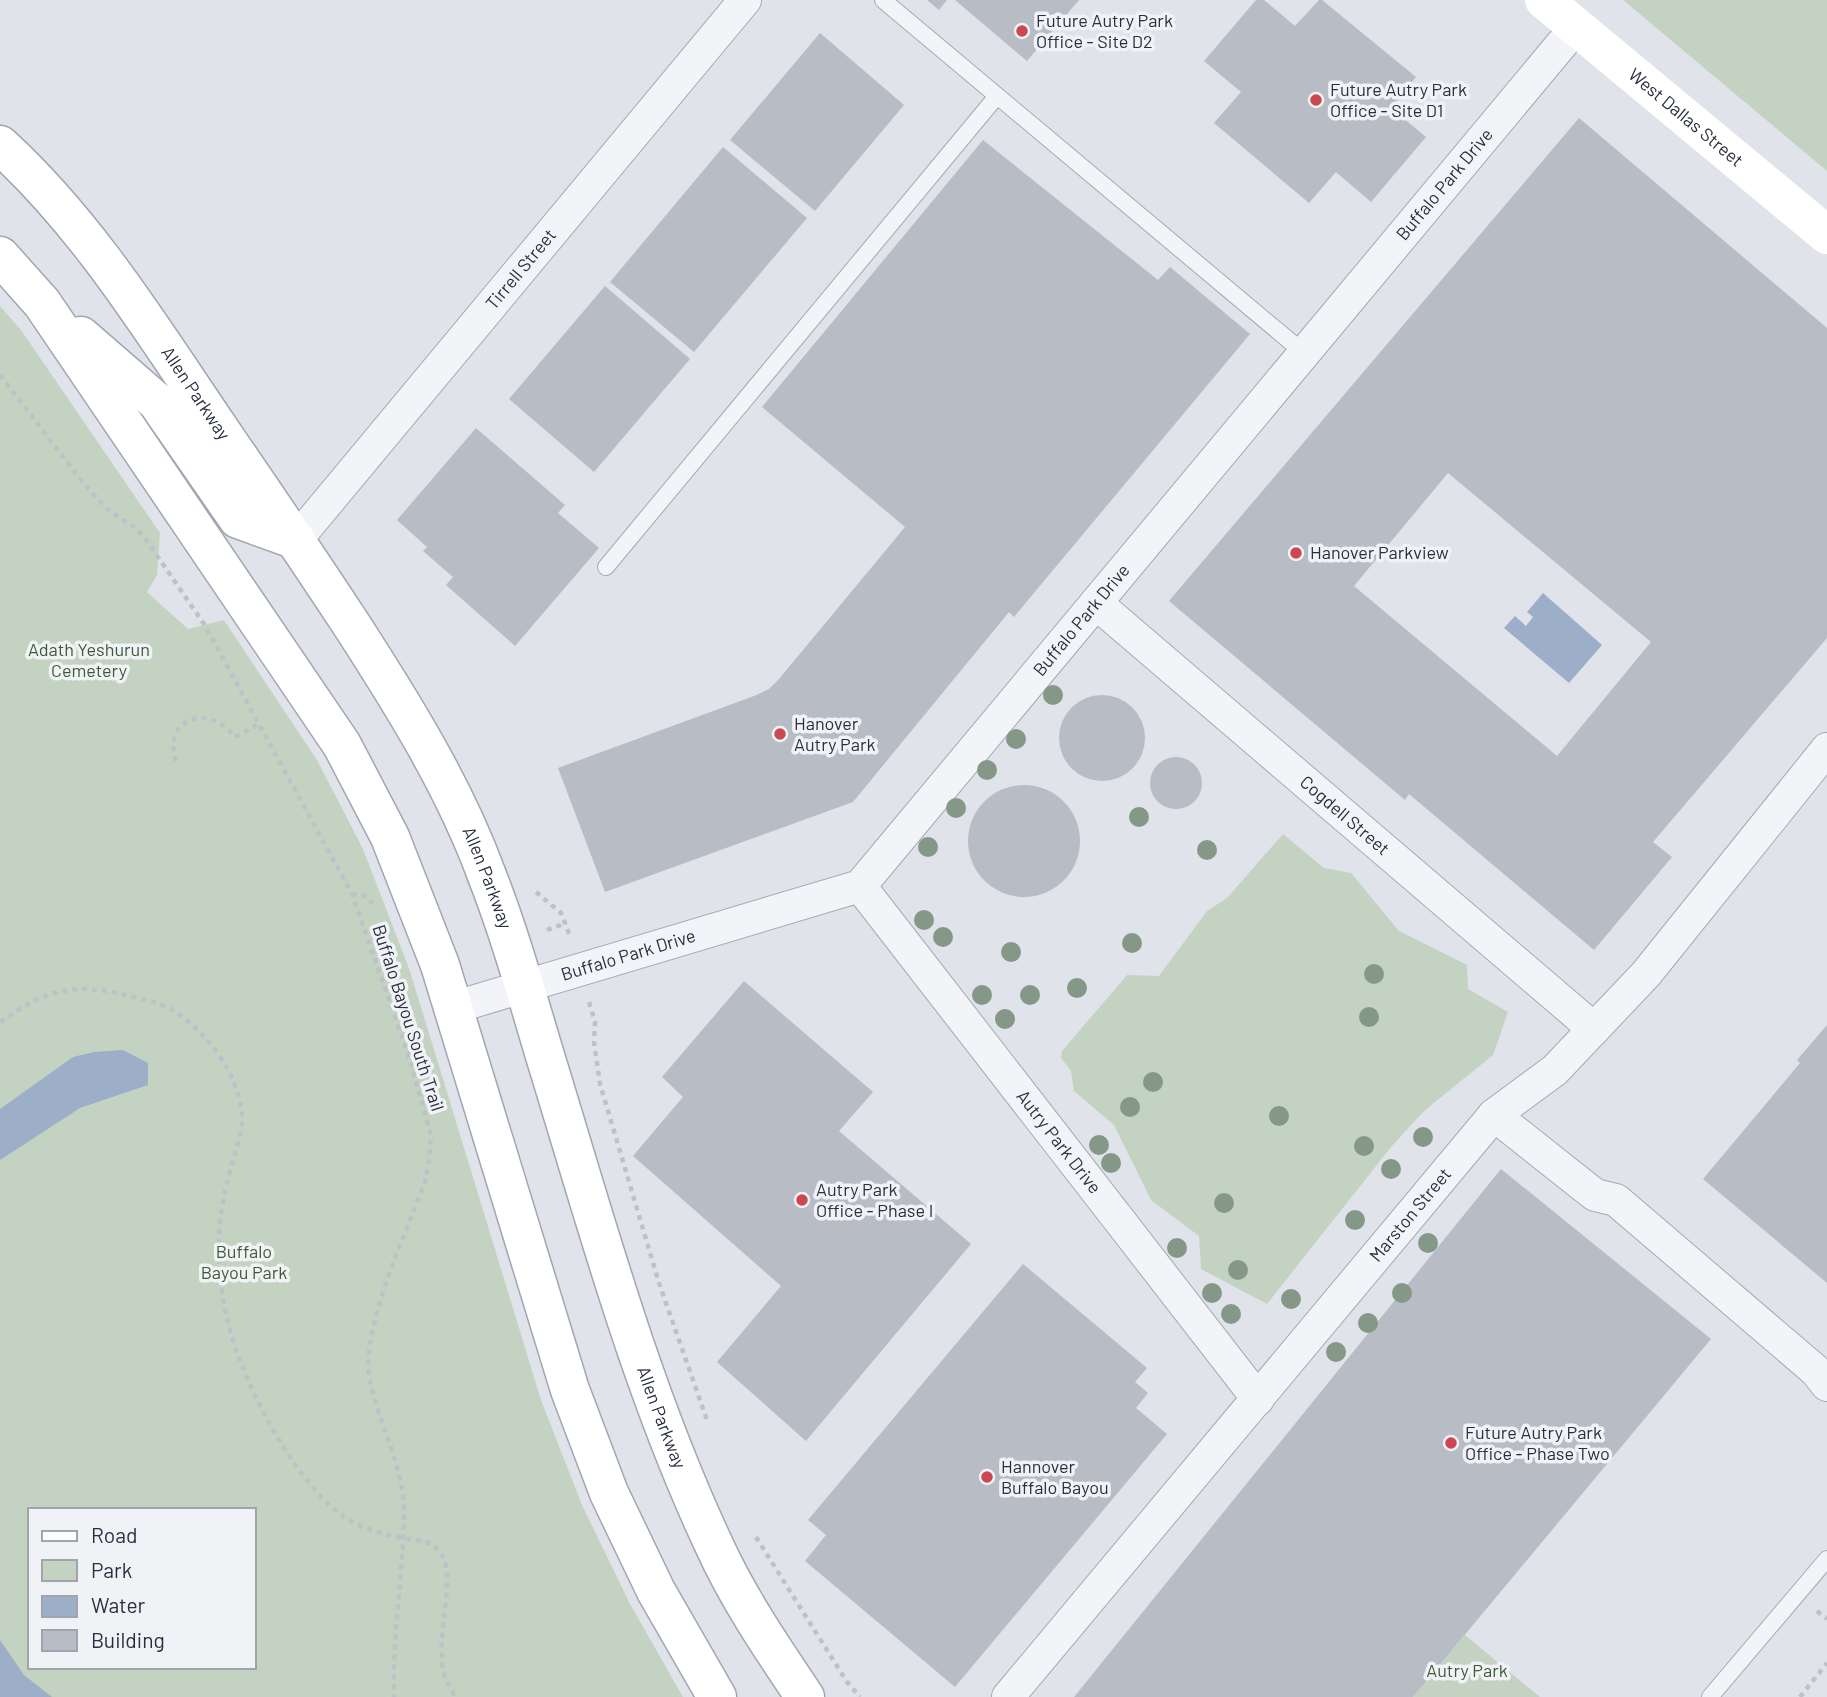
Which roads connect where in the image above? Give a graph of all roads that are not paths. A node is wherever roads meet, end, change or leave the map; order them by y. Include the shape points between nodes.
1 (745, 0) edge
2 (883, 0) edge
3 (1544, 0) edge
4 (1576, 27) junction
5 (997, 96) junction
6 (0, 145) edge
7 (1827, 235) edge
8 (0, 256) edge
9 (42, 303) junction
10 (1304, 354) junction
11 (296, 540) junction
12 (606, 567) dead end
13 (1096, 603) junction
14 (1827, 749) edge
15 (860, 886) junction
16 (524, 987) junction
17 (452, 1008) junction
18 (1594, 1029) junction
19 (1494, 1115) junction
20 (1827, 1385) edge
21 (1258, 1399) junction
22 (1827, 1559) edge
23 (717, 1697) edge
24 (805, 1697) edge
25 (1008, 1697) edge
26 (1710, 1697) edge

1 - 11 street, Tirrell Street
2 - 5 lane
3 - 4 main road, West Dallas Street
4 - 7 main road, West Dallas Street
4 - 10 street, Buffalo Park Drive
5 - 10 lane
5 - 12 lane
6 - 11 main road, Allen Parkway via 101,257
8 - 9 main road
9 - 11 main road via 157,402 238,519
9 - 17 main road via 342,745 390,837
10 - 13 street, Buffalo Park Drive
11 - 16 main road, Allen Parkway via 408,710 485,869
13 - 15 street, Buffalo Park Drive
13 - 18 street, Cogdell Street
14 - 18 street, Marston Street via 1646,974
15 - 16 street, Buffalo Park Drive
15 - 21 street, Autry Park Drive
16 - 17 street, Buffalo Park Drive
16 - 24 main road, Allen Parkway via 673,1452 715,1549
17 - 23 main road via 569,1390 609,1493 656,1591
18 - 19 street, Marston Street via 1555,1070
19 - 20 street via 1595,1195 1616,1200
19 - 21 street, Marston Street
21 - 25 street, Marston Street
22 - 26 lane

